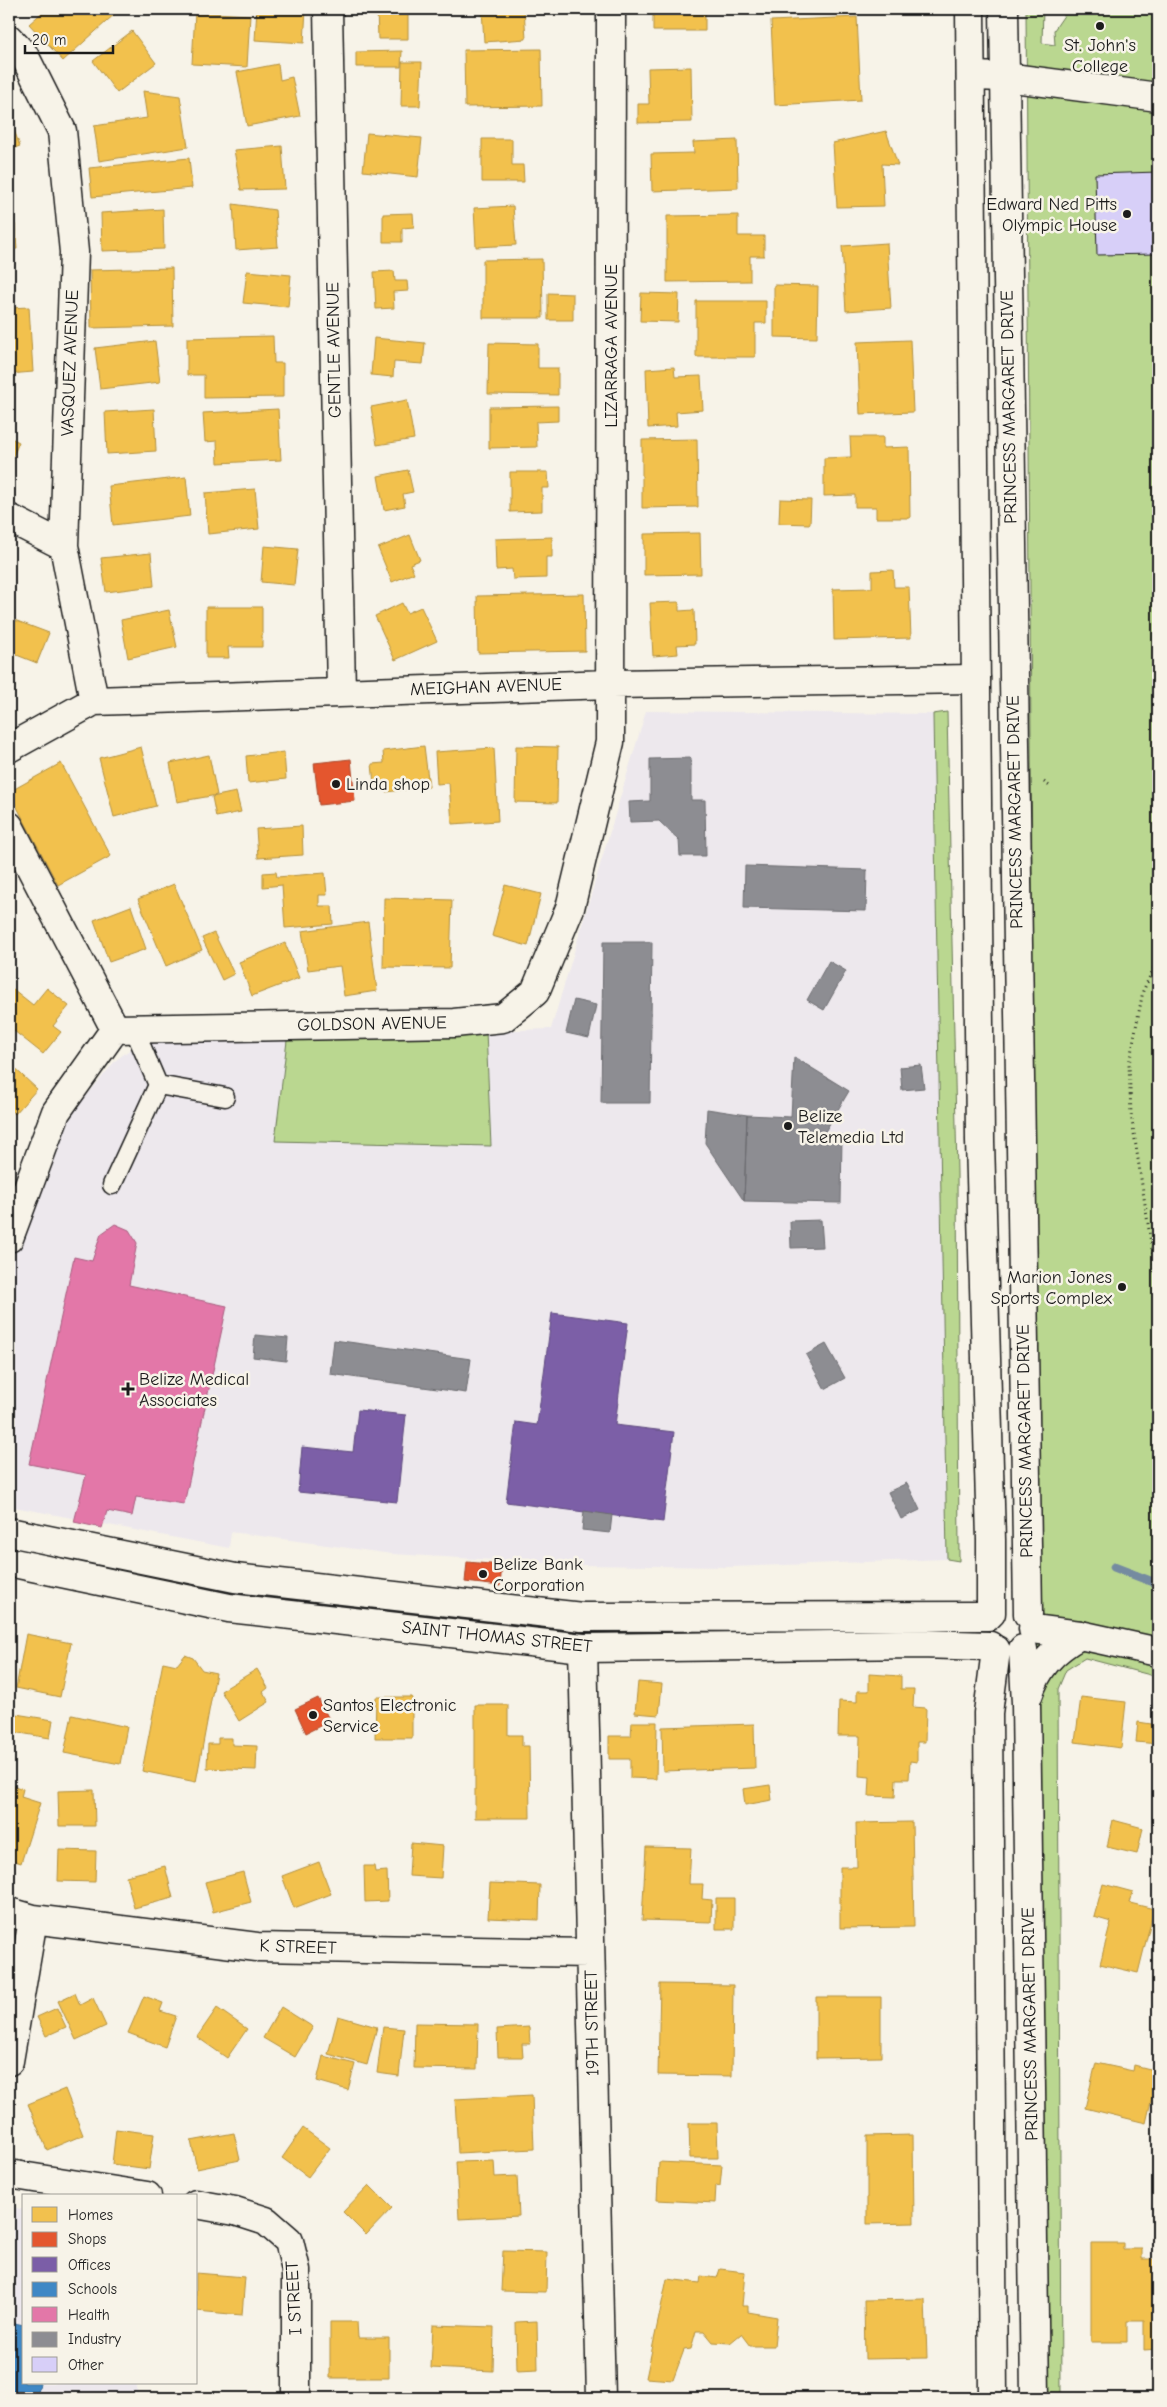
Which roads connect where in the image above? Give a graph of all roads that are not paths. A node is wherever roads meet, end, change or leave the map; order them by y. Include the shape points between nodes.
1 (328, 9) edge
2 (612, 9) edge
3 (970, 9) edge
4 (1004, 9) edge
5 (9, 38) edge
6 (971, 76) junction
7 (1005, 77) junction
8 (1158, 97) edge
9 (9, 518) edge
10 (64, 546) junction
11 (976, 678) junction
12 (611, 684) junction
13 (341, 692) junction
14 (94, 701) junction
15 (9, 748) edge
16 (9, 826) edge
17 (124, 1029) junction
18 (158, 1085) junction
19 (225, 1097) dead end
20 (112, 1185) dead end
21 (9, 1238) edge
22 (9, 1532) edge
23 (9, 1562) edge
24 (455, 1604) junction
25 (989, 1614) junction
26 (1028, 1631) junction
27 (452, 1633) junction
28 (1080, 1635) junction
29 (583, 1648) junction
30 (993, 1648) junction
31 (1158, 1652) edge
32 (1026, 1703) junction
33 (21, 1915) edge
34 (590, 1953) junction
35 (9, 2061) edge
36 (9, 2174) edge
37 (134, 2194) edge
38 (198, 2204) edge
39 (296, 2398) edge
40 (601, 2398) edge
41 (993, 2398) edge
42 (1035, 2398) edge

1 - 13 street, GENTLE AVENUE
2 - 12 street, LIZARRAGA AVENUE
3 - 6 street, PRINCESS MARGARET DRIVE
4 - 7 street, PRINCESS MARGARET DRIVE
5 - 10 street, VASQUEZ AVENUE via 24,55 62,131 74,252
6 - 7 street
6 - 11 street, PRINCESS MARGARET DRIVE
7 - 8 street
7 - 26 street, PRINCESS MARGARET DRIVE
9 - 10 street
10 - 14 street, VASQUEZ AVENUE
11 - 12 street, MEIGHAN AVENUE
11 - 25 street, PRINCESS MARGARET DRIVE via 980,1141 991,1540
12 - 13 street, MEIGHAN AVENUE
12 - 17 street, GOLDSON AVENUE via 610,742 570,908 535,992 503,1018 454,1023
13 - 14 street, MEIGHAN AVENUE
14 - 15 street, MEIGHAN AVENUE
16 - 17 street
17 - 18 lane
17 - 21 street via 56,1112
18 - 19 lane
18 - 20 lane
22 - 24 street, SAINT THOMAS STREET via 235,1578
23 - 27 street, SAINT THOMAS STREET via 229,1608
24 - 25 street, SAINT THOMAS STREET via 582,1617
24 - 27 street
25 - 26 street via 996,1608 1010,1605 1023,1609
25 - 30 street via 984,1632
26 - 28 street
26 - 30 street via 1010,1654
26 - 32 street, PRINCESS MARGARET DRIVE
27 - 29 street, SAINT THOMAS STREET
28 - 31 street
28 - 32 street via 1060,1646 1044,1662 1032,1681
29 - 30 street, SAINT THOMAS STREET via 919,1644
29 - 34 street, 19TH STREET
30 - 41 street via 988,1722
32 - 42 street, PRINCESS MARGARET DRIVE
33 - 34 street, K STREET via 257,1947
33 - 35 street
34 - 40 street, 19TH STREET
36 - 37 street
38 - 39 street, I STREET via 266,2221 289,2241 296,2270

